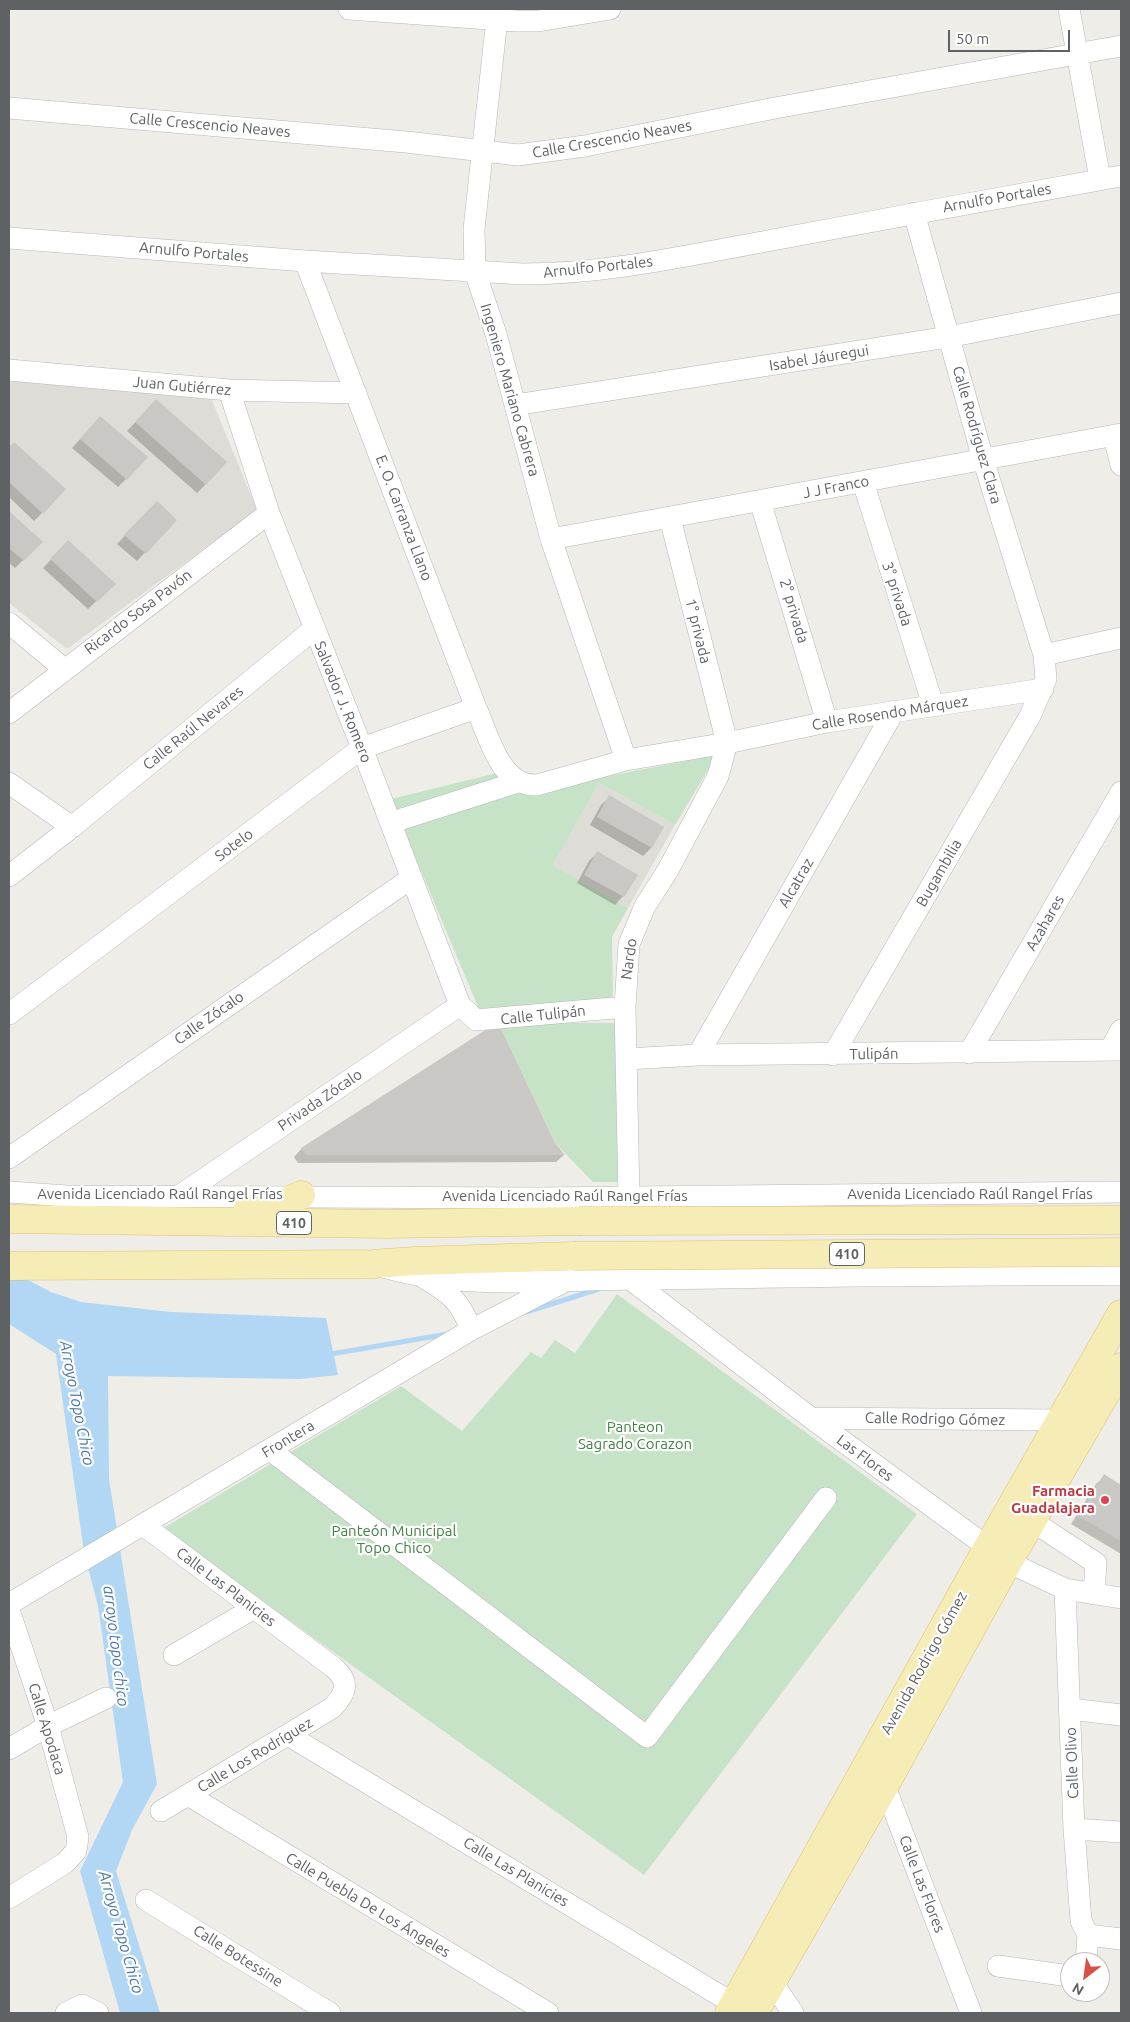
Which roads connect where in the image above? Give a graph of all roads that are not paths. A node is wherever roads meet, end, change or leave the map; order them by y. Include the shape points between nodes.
1 (349, 9) edge
2 (610, 9) edge
3 (1069, 9) edge
4 (497, 14) edge
5 (1121, 46) edge
6 (1077, 54) junction
7 (9, 108) edge
8 (483, 152) junction
9 (1121, 176) edge
10 (1100, 179) junction
11 (914, 213) junction
12 (9, 238) edge
13 (305, 261) junction
14 (475, 272) junction
15 (1121, 303) edge
16 (948, 337) junction
17 (9, 370) edge
18 (229, 390) junction
19 (356, 393) junction
20 (515, 405) junction
21 (1118, 435) edge
22 (984, 459) junction
23 (1121, 465) edge
24 (863, 482) junction
25 (760, 501) junction
26 (269, 513) junction
27 (670, 518) junction
28 (551, 539) junction
29 (9, 624) edge
30 (314, 629) junction
31 (1121, 638) edge
32 (1044, 655) junction
33 (64, 669) junction
34 (1043, 689) junction
35 (933, 705) junction
36 (476, 708) junction
37 (894, 711) junction
38 (9, 713) edge
39 (827, 722) junction
40 (727, 743) junction
41 (362, 748) junction
42 (626, 760) junction
43 (512, 778) junction
44 (9, 783) edge
45 (1121, 792) edge
46 (402, 819) dead end
47 (72, 827) junction
48 (9, 876) edge
49 (410, 879) junction
50 (625, 1007) junction
51 (462, 1008) junction
52 (9, 1014) edge
53 (1121, 1030) edge
54 (1116, 1050) edge
55 (969, 1053) junction
56 (698, 1055) junction
57 (833, 1055) junction
58 (626, 1059) junction
59 (9, 1158) edge
60 (9, 1192) edge
61 (1049, 1192) junction
62 (1121, 1192) edge
63 (301, 1195) junction
64 (179, 1196) junction
65 (629, 1197) junction
66 (9, 1219) edge
67 (1121, 1220) edge
68 (204, 1222) junction
69 (1121, 1252) edge
70 (373, 1264) junction
71 (13, 1266) edge
72 (571, 1268) junction
73 (1042, 1275) junction
74 (1121, 1275) edge
75 (424, 1278) junction
76 (630, 1279) junction
77 (1121, 1314) edge
78 (471, 1330) junction
79 (1121, 1367) edge
80 (811, 1418) junction
81 (1060, 1420) junction
82 (270, 1450) junction
83 (826, 1498) dead end
84 (1032, 1521) junction
85 (143, 1525) junction
86 (997, 1556) junction
87 (1065, 1589) junction
88 (1094, 1594) junction
89 (1121, 1598) edge
90 (9, 1604) edge
91 (254, 1608) junction
92 (9, 1610) edge
93 (174, 1655) dead end
94 (344, 1692) joint
95 (106, 1698) dead end
96 (1070, 1709) junction
97 (1121, 1715) edge
98 (48, 1726) junction
99 (288, 1735) junction
100 (9, 1749) edge
101 (873, 1754) junction
102 (885, 1785) junction
103 (188, 1795) junction
104 (161, 1811) dead end
105 (1074, 1829) junction
106 (1121, 1832) edge
107 (9, 1898) edge
108 (806, 1899) junction
109 (146, 1900) dead end
110 (1088, 1935) junction
111 (1121, 1939) edge
112 (1087, 1952) edge
113 (998, 1966) dead end
114 (1060, 1975) edge
115 (772, 1982) junction
116 (740, 2011) edge
117 (66, 2013) edge
118 (98, 2013) edge
119 (330, 2013) edge
120 (548, 2013) edge
121 (793, 2013) edge
122 (971, 2013) edge

1 - 4 street
2 - 4 street via 538,21
3 - 6 street
4 - 8 street, Ingeniero Mariano Cabrera
5 - 6 street, Calle Crescencio Neaves
6 - 8 street, Calle Crescencio Neaves via 585,146 518,155
6 - 10 street
7 - 8 street, Calle Crescencio Neaves via 406,142
8 - 14 street, Ingeniero Mariano Cabrera via 474,229
9 - 10 street, Arnulfo Portales
10 - 11 street, Arnulfo Portales
11 - 14 street, Arnulfo Portales via 589,272
11 - 16 street, Calle Rodríguez Clara
12 - 13 street, Arnulfo Portales
13 - 14 street, Arnulfo Portales
13 - 19 street, E. O. Carranza Llano
14 - 20 street, Ingeniero Mariano Cabrera
15 - 16 street, Isabel Jáuregui
16 - 20 street, Isabel Jáuregui
16 - 22 street, Calle Rodríguez Clara
17 - 18 street, Juan Gutiérrez
18 - 19 street, Juan Gutiérrez
18 - 26 street, Salvador J. Romero
19 - 36 street, E. O. Carranza Llano
20 - 28 street, Ingeniero Mariano Cabrera
21 - 22 street, J J Franco
21 - 23 street
22 - 24 street, J J Franco
22 - 32 street, Calle Rodríguez Clara
24 - 25 street, J J Franco
24 - 35 street, 3° privada
25 - 27 street, J J Franco
25 - 39 street, 2° privada
26 - 30 street, Salvador J. Romero
26 - 33 street, Ricardo Sosa Pavón
27 - 28 street, J J Franco
27 - 40 street, 1° privada
28 - 42 street, Ingeniero Mariano Cabrera
29 - 33 street
30 - 41 street, Salvador J. Romero
30 - 47 street, Calle Raúl Nevares
31 - 32 street
32 - 34 street
33 - 38 street, Ricardo Sosa Pavón
34 - 35 street, Calle Rosendo Márquez
34 - 57 street, Bugambilia
35 - 37 street, Calle Rosendo Márquez
36 - 41 street, Sotelo
36 - 43 street, E. O. Carranza Llano
37 - 39 street, Calle Rosendo Márquez
37 - 56 street, Alcatraz
39 - 40 street, Calle Rosendo Márquez
40 - 42 street, Calle Rosendo Márquez
40 - 50 street, Nardo via 718,776 635,924 629,944
41 - 49 street, Salvador J. Romero
41 - 52 street, Sotelo
42 - 43 street, Calle Rosendo Márquez via 537,785 526,786
43 - 46 street
44 - 47 street
45 - 55 street, Azahares
47 - 48 street, Calle Raúl Nevares
49 - 51 street, Salvador J. Romero
49 - 59 street, Calle Zócalo
50 - 51 street, Calle Tulipán via 496,1020 476,1020
50 - 58 street, Nardo
51 - 64 street, Privada Zócalo
53 - 54 street
54 - 55 street, Tulipán
55 - 57 street, Tulipán
56 - 57 street, Tulipán
56 - 58 street, Tulipán
58 - 65 street, Nardo
60 - 64 street, Avenida Licenciado Raúl Rangel Frías via 67,1196
61 - 62 street, Avenida Licenciado Raúl Rangel Frías
61 - 65 street, Avenida Licenciado Raúl Rangel Frías
61 - 73 street via 1062,1211 1064,1241 1053,1266
63 - 64 street, Avenida Licenciado Raúl Rangel Frías
63 - 65 street, Avenida Licenciado Raúl Rangel Frías
63 - 68 main road via 282,1204 234,1211
66 - 68 main road, 410
67 - 68 main road, 410, bridge
69 - 72 main road, 410, bridge
70 - 71 main road, 410
70 - 72 main road, 410 via 414,1260
70 - 75 street
72 - 75 street via 528,1282
72 - 76 street
72 - 78 street, Frontera
73 - 74 street
73 - 76 street
75 - 78 street via 459,1304
76 - 80 street, Las Flores
77 - 81 main road, Avenida Rodrigo Gómez
78 - 82 street, Frontera
79 - 84 main road, Avenida Rodrigo Gómez
80 - 81 street, Calle Rodrigo Gómez
80 - 86 street, Las Flores
81 - 86 main road, Avenida Rodrigo Gómez
82 - 83 street via 647,1737
82 - 85 street, Frontera
84 - 86 main road, Avenida Rodrigo Gómez
84 - 88 street via 1096,1563
85 - 90 street, Frontera
85 - 91 street, Calle Las Planicies
86 - 87 street, Las Flores
86 - 101 main road, Avenida Rodrigo Gómez
86 - 102 main road, Avenida Rodrigo Gómez
87 - 88 street, Las Flores
87 - 96 street, Calle Olivo
88 - 89 street, Las Flores
91 - 93 street
91 - 94 street, Calle Las Planicies via 339,1672 346,1686
92 - 98 street, Calle Apodaca
94 - 99 street, Calle Los Rodríguez via 332,1708
95 - 98 street
96 - 97 street
96 - 105 street, Calle Olivo
98 - 100 street
98 - 107 street, Calle Apodaca via 75,1821 76,1851 58,1869
99 - 103 street, Calle Los Rodríguez
99 - 116 street, Calle Las Planicies
101 - 102 street, Calle Las Flores
101 - 108 main road, Avenida Rodrigo Gómez
102 - 108 main road, Avenida Rodrigo Gómez
102 - 122 street, Calle Las Flores
103 - 104 street, Calle Los Rodríguez
103 - 120 street, Calle Puebla De Los Ángeles
105 - 106 street
105 - 110 street, Calle Olivo via 1081,1921
108 - 115 main road, Avenida Rodrigo Gómez
108 - 116 main road, Avenida Rodrigo Gómez
109 - 119 street, Calle Botessine
110 - 111 street
110 - 112 street
113 - 114 street
115 - 116 main road, Avenida Rodrigo Gómez
115 - 121 street
117 - 118 street via 82,2005

